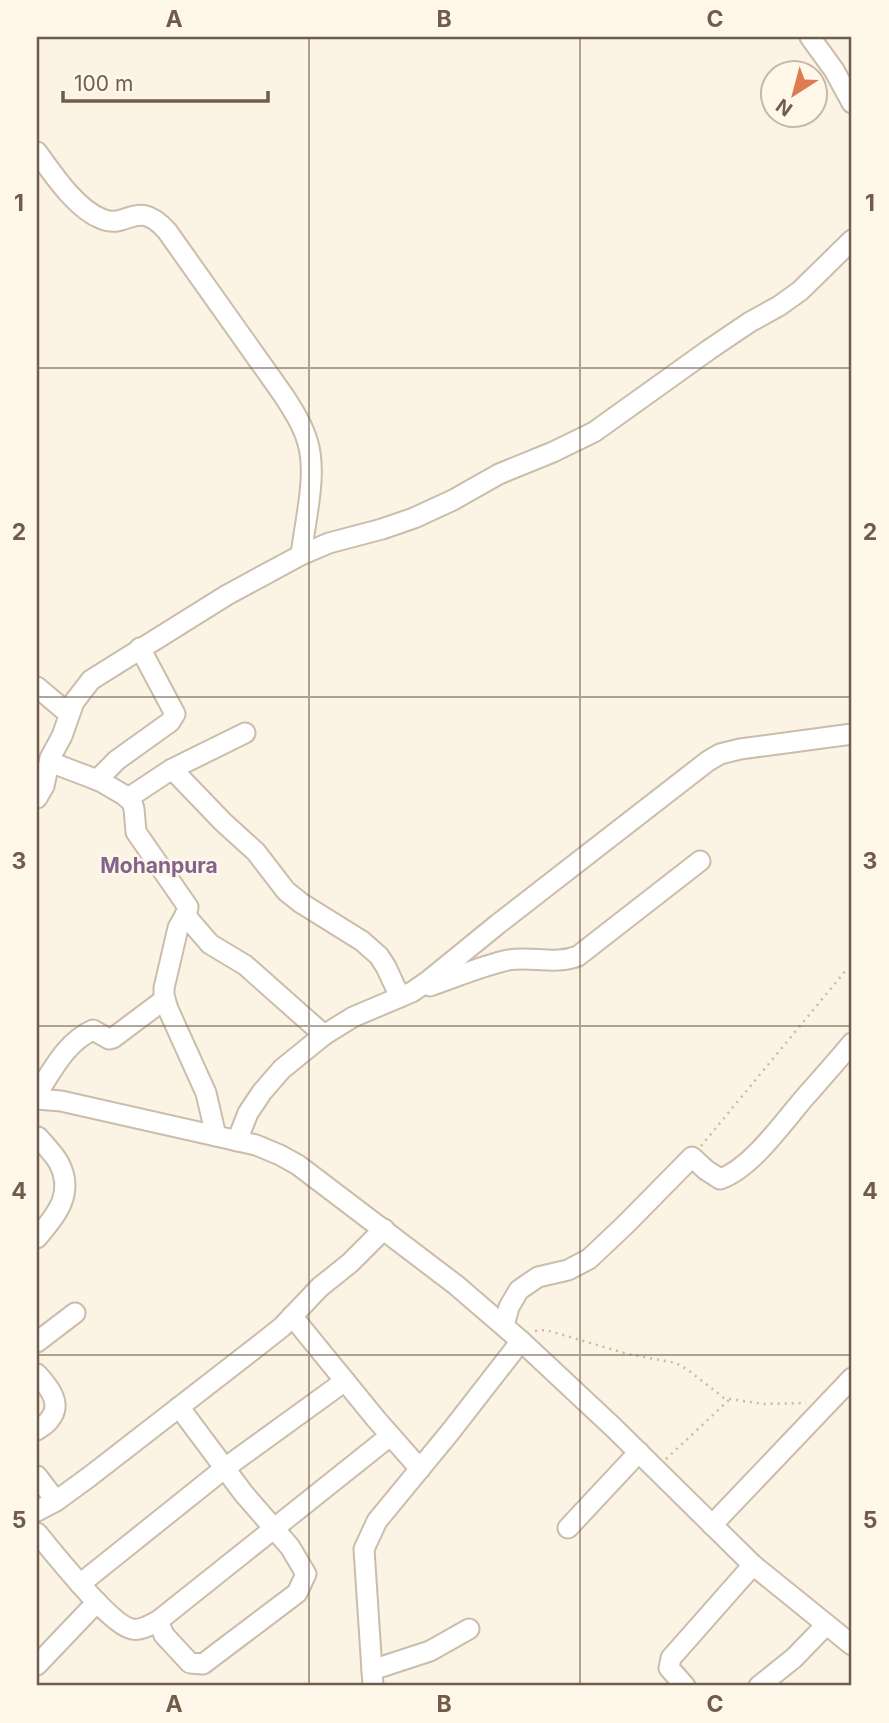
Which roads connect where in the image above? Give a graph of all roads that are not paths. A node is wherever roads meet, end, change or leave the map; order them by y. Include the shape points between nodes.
1 (810, 37) edge
2 (852, 103) edge
3 (37, 152) edge
4 (852, 240) edge
5 (301, 555) junction
6 (140, 648) junction
7 (37, 687) edge
8 (69, 714) junction
9 (246, 733) dead end
10 (852, 734) edge
11 (46, 760) edge
12 (172, 769) junction
13 (97, 780) junction
14 (37, 798) edge
15 (128, 799) junction
16 (700, 861) dead end
17 (185, 915) junction
18 (406, 994) junction
19 (165, 999) junction
20 (324, 1035) junction
21 (852, 1043) edge
22 (37, 1096) edge
23 (216, 1136) junction
24 (38, 1137) edge
25 (237, 1141) junction
26 (384, 1229) junction
27 (37, 1238) edge
28 (75, 1313) dead end
29 (292, 1316) junction
30 (504, 1326) junction
31 (521, 1341) junction
32 (37, 1342) edge
33 (37, 1374) edge
34 (852, 1378) edge
35 (345, 1381) junction
36 (180, 1407) junction
37 (37, 1430) edge
38 (390, 1436) junction
39 (639, 1452) junction
40 (225, 1468) junction
41 (420, 1469) junction
42 (37, 1476) edge
43 (56, 1501) junction
44 (37, 1511) edge
45 (712, 1525) junction
46 (274, 1528) junction
47 (568, 1528) dead end
48 (37, 1533) edge
49 (752, 1565) junction
50 (80, 1584) junction
51 (97, 1602) junction
52 (158, 1621) junction
53 (826, 1625) junction
54 (469, 1629) dead end
55 (852, 1645) edge
56 (37, 1665) edge
57 (372, 1678) edge
58 (685, 1686) edge
59 (759, 1686) edge

1 - 2 street
3 - 5 street via 61,185 100,219 142,215 158,221 284,396 311,455
4 - 5 street via 800,291 594,432 414,518
5 - 6 street
6 - 8 street via 91,680
6 - 13 street via 175,714
7 - 8 street
8 - 11 street via 62,736
9 - 12 street
10 - 18 street via 720,754
11 - 13 street
11 - 14 street via 44,786
12 - 15 street
12 - 18 street via 256,852 286,891 362,941
13 - 15 street
15 - 17 street via 135,809 136,832 188,907
16 - 18 street via 578,956 562,961 506,961
17 - 19 street via 178,928
17 - 20 street via 210,944 245,965
18 - 20 street
19 - 22 street via 113,1038 88,1032 64,1053
19 - 23 street via 206,1093
20 - 25 street via 262,1092
21 - 30 street via 741,1168 720,1179 692,1157 589,1259 538,1277 519,1290
22 - 23 street
23 - 25 street
24 - 27 street via 58,1161 65,1177 65,1198
25 - 26 street via 298,1165
26 - 29 street
26 - 30 street
28 - 32 street
29 - 35 street
29 - 36 street
30 - 31 street
31 - 39 street
31 - 41 street
33 - 37 street via 54,1398 55,1410
34 - 45 street
35 - 38 street
35 - 40 street
36 - 40 street
36 - 43 street
38 - 41 street
38 - 46 street
39 - 45 street
39 - 47 street
40 - 46 street
40 - 50 street
41 - 57 street via 377,1521 364,1549
42 - 43 street
43 - 44 street
45 - 49 street
46 - 52 street
46 - 52 street via 306,1574 296,1593 203,1664 190,1663 164,1635
48 - 50 street
49 - 53 street
49 - 58 street via 671,1658 669,1668
50 - 51 street
51 - 52 street via 128,1629 139,1630
51 - 56 street
53 - 55 street
53 - 59 street
54 - 57 street

